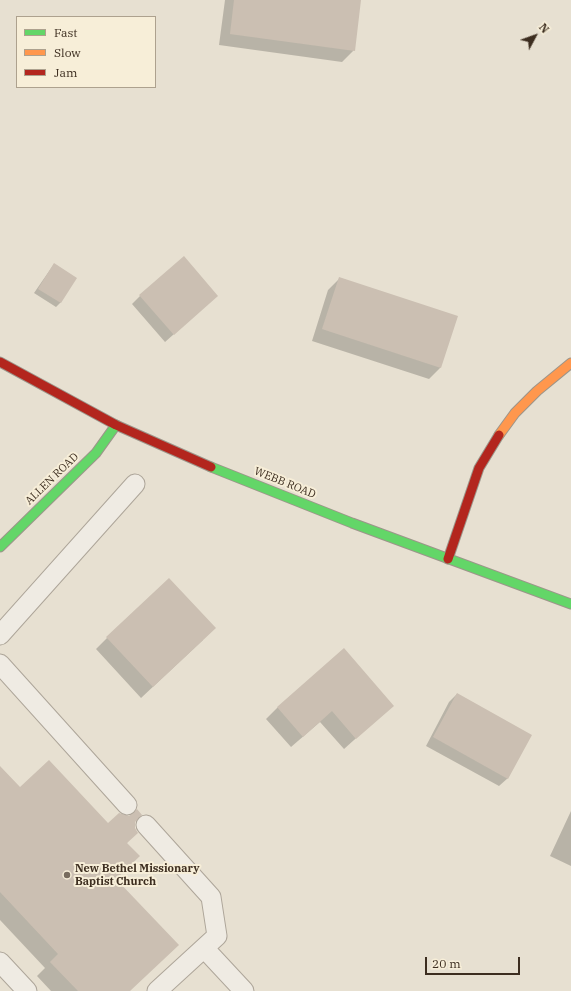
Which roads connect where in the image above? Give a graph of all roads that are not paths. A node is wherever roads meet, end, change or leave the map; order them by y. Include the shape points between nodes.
1 (0, 362) edge
2 (571, 363) edge
3 (116, 425) junction
4 (135, 484) dead end
5 (0, 547) edge
6 (448, 559) junction
7 (571, 604) edge
8 (0, 634) edge
9 (0, 664) edge
10 (127, 805) dead end
11 (146, 826) dead end
12 (204, 948) junction
13 (0, 962) edge
14 (27, 991) edge
15 (157, 991) edge
16 (244, 991) edge

1 - 3 street, WEBB ROAD
2 - 6 street via 537,391 494,440 479,468
3 - 5 street, ALLEN ROAD via 96,453
3 - 6 street, WEBB ROAD via 206,465
4 - 8 lane
6 - 7 street, WEBB ROAD
9 - 10 lane
11 - 12 lane via 211,897 217,936
12 - 15 lane
12 - 16 lane
13 - 14 lane

